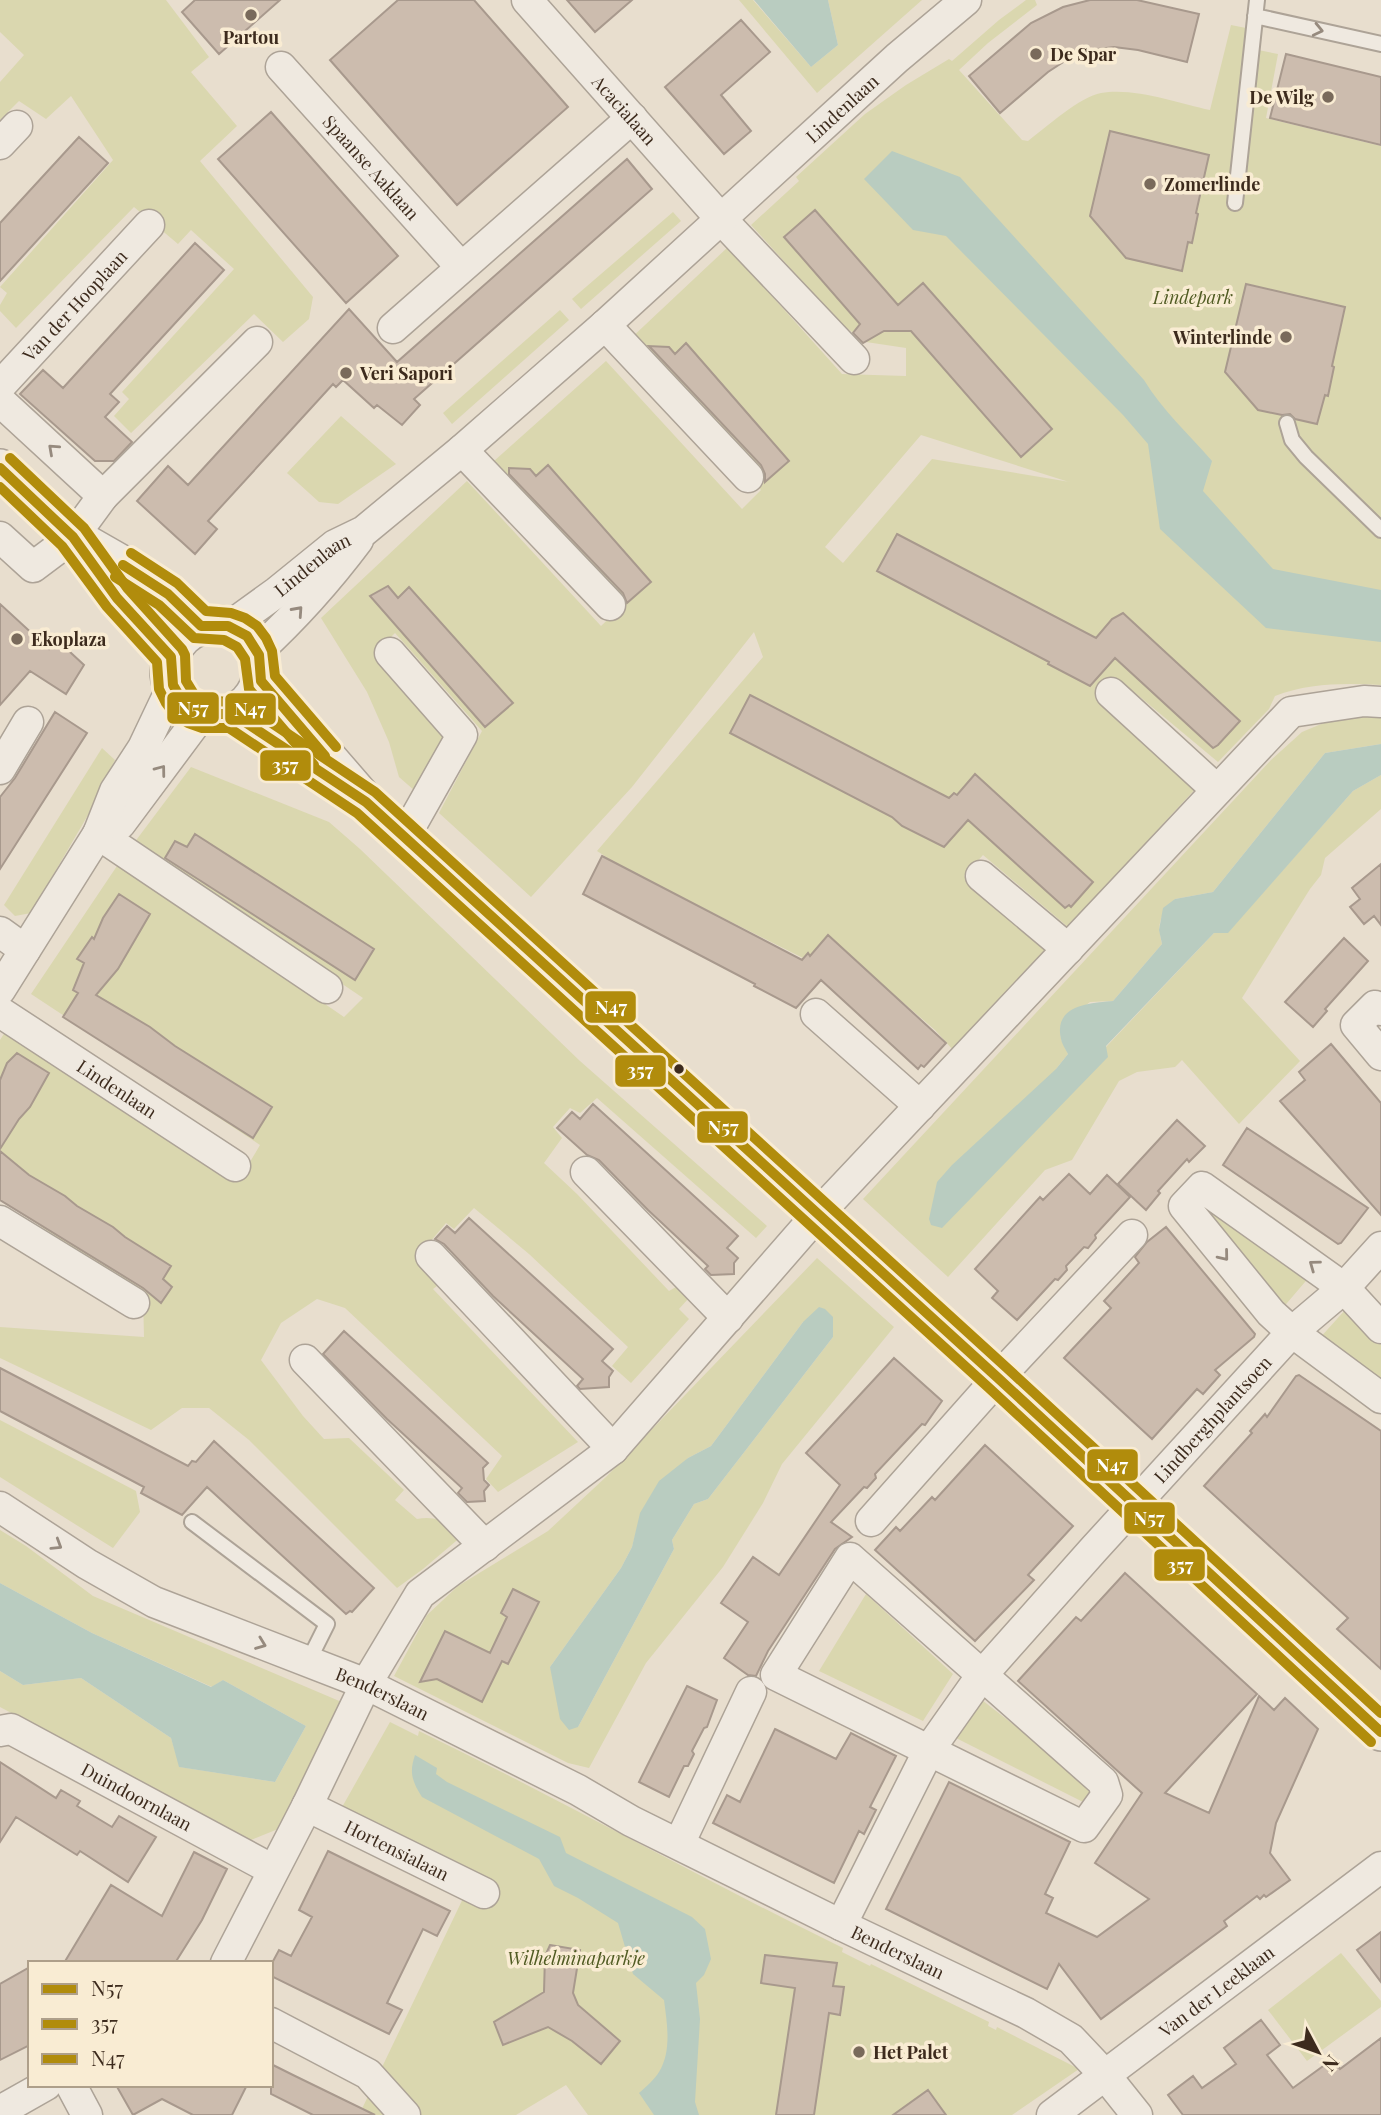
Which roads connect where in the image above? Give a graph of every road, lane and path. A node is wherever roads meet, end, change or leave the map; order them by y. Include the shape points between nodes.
1 (527, 0) edge
2 (966, 0) edge
3 (1257, 0) edge
4 (1255, 16) junction
5 (1381, 44) edge
6 (281, 67) dead end
7 (632, 118) junction
8 (1235, 203) dead end
9 (721, 219) junction
10 (149, 225) dead end
11 (461, 267) junction
12 (605, 325) junction
13 (393, 328) dead end
14 (257, 342) dead end
15 (854, 359) dead end
16 (0, 386) edge
17 (0, 401) edge
18 (1287, 423) dead end
19 (462, 450) junction
20 (0, 468) edge
21 (748, 477) dead end
22 (103, 495) junction
23 (1381, 530) edge
24 (364, 531) junction
25 (0, 537) edge
26 (73, 537) junction
27 (610, 605) dead end
28 (216, 626) junction
29 (390, 653) dead end
30 (259, 666) junction
31 (171, 672) junction
32 (1111, 693) dead end
33 (1381, 702) edge
34 (217, 714) junction
35 (28, 722) dead end
36 (4, 755) edge
37 (1217, 790) junction
38 (366, 802) junction
39 (98, 834) junction
40 (404, 838) junction
41 (981, 877) dead end
42 (0, 932) edge
43 (1068, 949) junction
44 (25, 950) junction
45 (327, 988) dead end
46 (0, 990) edge
47 (1381, 1010) edge
48 (0, 1012) edge
49 (816, 1014) dead end
50 (1381, 1055) edge
51 (920, 1106) junction
52 (234, 1166) dead end
53 (586, 1172) dead end
54 (817, 1215) junction
55 (0, 1221) edge
56 (1132, 1235) dead end
57 (1381, 1247) edge
58 (431, 1256) dead end
59 (1344, 1288) junction
60 (134, 1303) dead end
61 (729, 1318) junction
62 (1381, 1328) edge
63 (1292, 1332) junction
64 (305, 1360) dead end
65 (998, 1378) junction
66 (1381, 1398) edge
67 (613, 1449) junction
68 (1133, 1506) junction
69 (0, 1507) edge
70 (872, 1521) dead end
71 (192, 1522) dead end
72 (485, 1546) junction
73 (308, 1662) junction
74 (982, 1675) junction
75 (366, 1684) junction
76 (751, 1692) dead end
77 (0, 1731) edge
78 (1381, 1732) edge
79 (929, 1750) junction
80 (307, 1806) junction
81 (679, 1844) junction
82 (1381, 1867) edge
83 (273, 1870) junction
84 (484, 1894) dead end
85 (841, 1925) junction
86 (227, 1961) edge
87 (273, 2024) edge
88 (1105, 2075) junction
89 (42, 2087) edge
90 (72, 2087) edge
91 (0, 2111) edge
92 (87, 2115) edge
93 (405, 2115) edge
94 (1052, 2115) edge
95 (1137, 2115) edge

1 - 7 street, Acacialaan
2 - 9 street, Lindenlaan
3 - 4 lane
4 -> 5 lane
4 - 8 lane
6 - 11 street, Spaanse Aaklaan
7 - 9 street, Acacialaan
7 - 11 street
9 - 12 street, Lindenlaan
9 - 15 street
10 - 16 street, Van der Hooplaan
11 - 13 street
12 - 19 street, Lindenlaan
12 - 21 street
14 - 22 street
22 -> 17 street
18 - 23 lane via 1292,440 1306,457
19 - 24 street, Lindenlaan
19 - 27 street
20 - 26 street
22 - 26 street
24 - 28 street, Lindenlaan via 335,545 277,592
30 -> 24 street, Lindenlaan via 288,623
25 - 26 street via 33,567
26 - 28 street
26 - 31 street
28 - 30 street via 247,635
28 - 31 street via 188,632 177,643
29 - 40 street via 461,735
30 - 34 street via 255,695 245,706
30 - 38 street
31 - 34 street via 179,699 189,708
31 - 39 street via 143,748 115,791
32 - 37 street
33 - 37 street via 1291,712
34 - 38 street
39 -> 34 street via 120,824
35 - 36 street
37 - 43 street
38 - 40 street
39 - 44 street
39 - 45 street
40 - 54 street
41 - 43 street
42 - 44 street
43 - 51 street
44 - 46 street
47 - 50 street via 1375,1006 1356,1025
48 - 52 street, Lindenlaan
49 - 51 street
51 - 54 street
53 - 61 street
54 - 61 street
54 - 65 street
55 - 60 street
56 - 65 street
57 - 59 street, Lindberghplantsoen
58 - 67 street
59 - 62 street
59 - 63 street, Lindberghplantsoen
59 -> 63 street via 1202,1187 1184,1206 1271,1313
61 - 67 street
63 - 66 street
63 - 68 street, Lindberghplantsoen
64 - 72 street
65 - 68 street
65 - 70 street
67 - 72 street
68 - 74 street, Lindberghplantsoen
68 - 78 street
69 -> 73 street, Benderslaan via 153,1602
71 - 73 lane via 327,1624
72 - 75 street via 420,1594
73 - 75 street, Benderslaan
74 - 79 street, Lindberghplantsoen
74 - 79 street via 1103,1782 1107,1795 1084,1827
74 - 79 street via 850,1558 776,1675
75 - 80 street
75 - 81 street, Benderslaan
76 - 81 street
77 - 83 street, Duindoornlaan via 11,1729
79 - 85 street, Lindberghplantsoen
80 - 83 street
80 - 84 street, Hortensialaan
81 - 85 street, Benderslaan
82 - 88 street, Van der Leeklaan
83 - 86 street
85 - 88 street, Benderslaan via 1026,2013 1071,2039
87 - 93 street via 368,2074
88 - 94 street, Van der Leeklaan
88 - 95 street, Benderslaan
89 - 91 street
90 - 92 street

